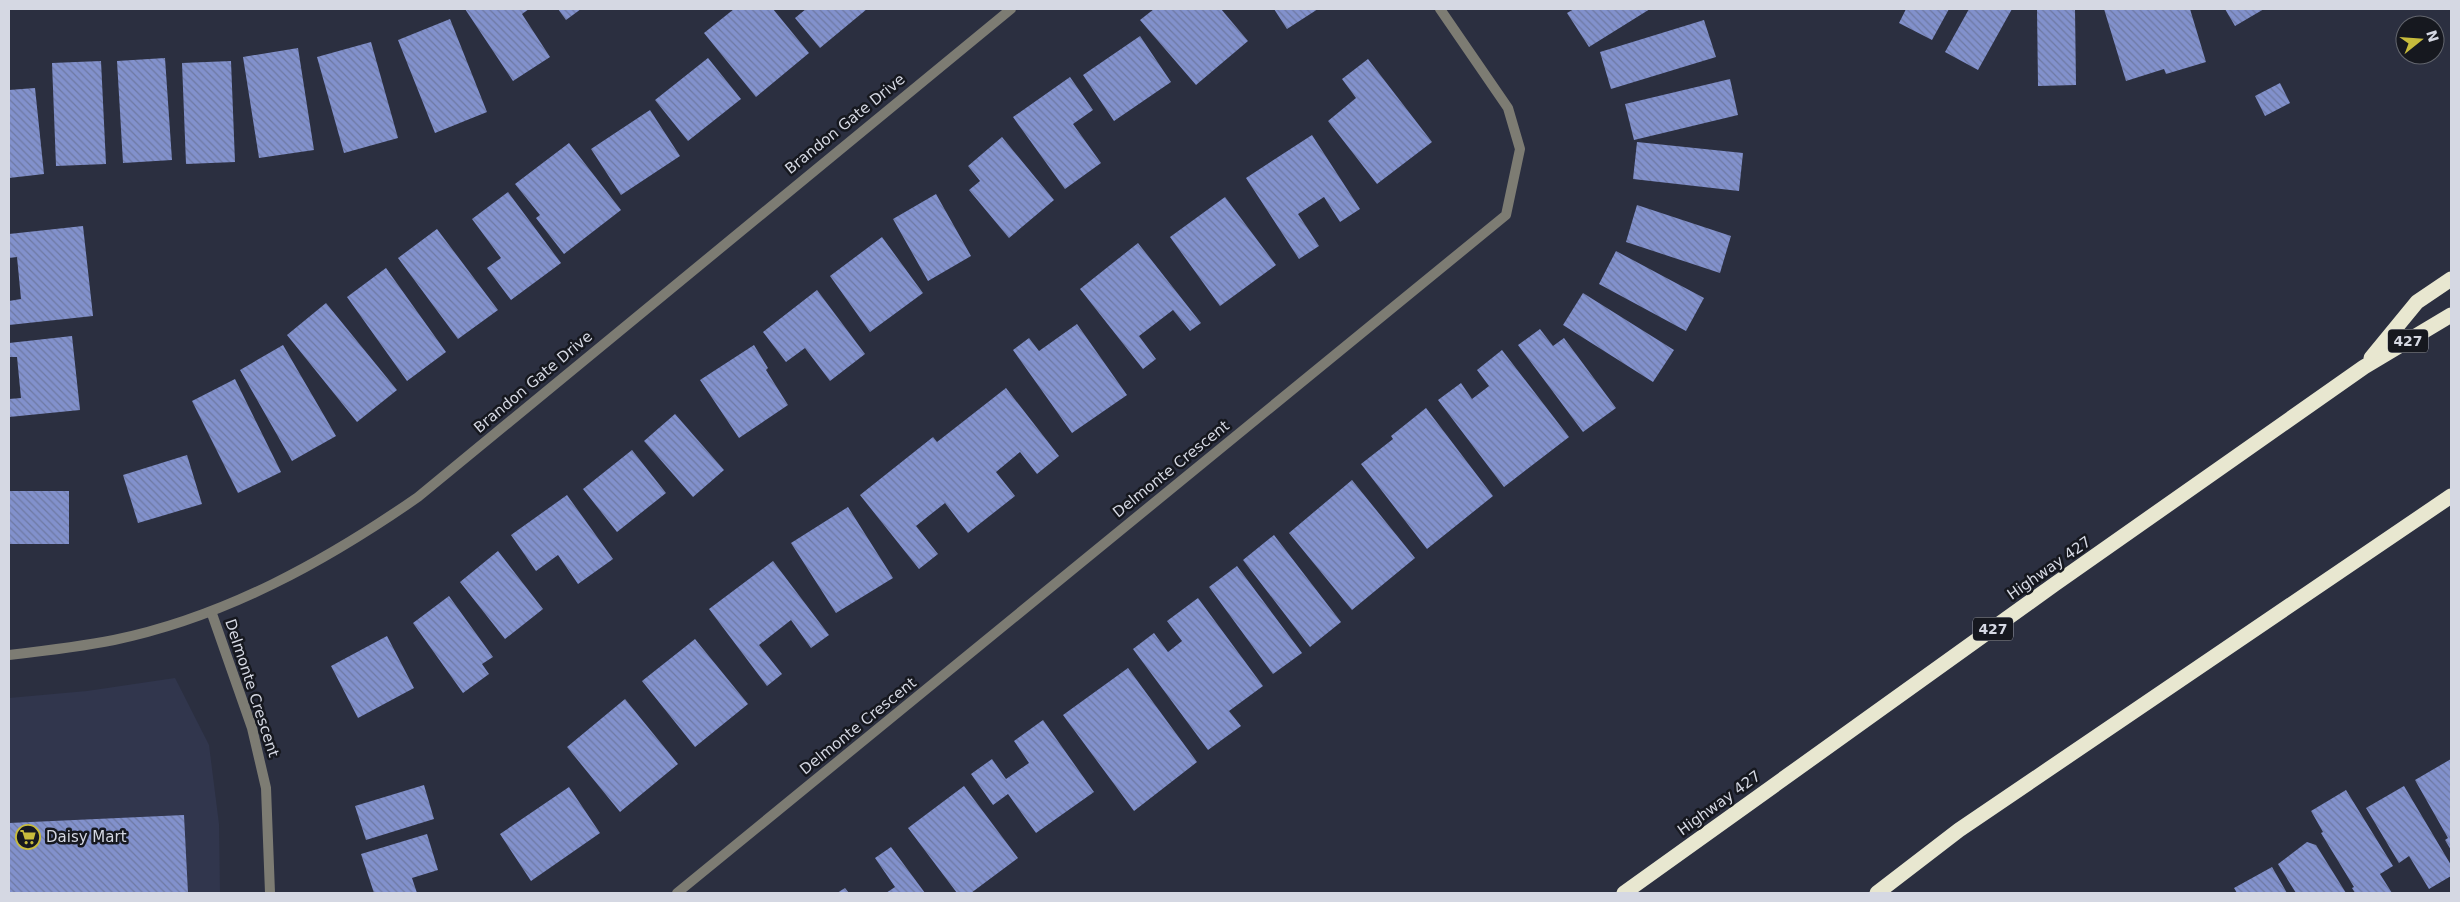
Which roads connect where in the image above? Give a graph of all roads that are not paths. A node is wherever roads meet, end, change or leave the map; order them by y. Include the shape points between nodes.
1 (1010, 9) edge
2 (1440, 9) edge
3 (2451, 279) edge
4 (2451, 315) edge
5 (2364, 367) junction
6 (2451, 496) edge
7 (212, 611) junction
8 (9, 655) edge
9 (270, 893) edge
10 (677, 893) edge
11 (1624, 893) edge
12 (1877, 893) edge

1 - 7 street, Brandon Gate Drive via 418,497 328,556
2 - 10 street, Delmonte Crescent via 1508,108 1520,149 1506,215
3 - 5 highway via 2417,302
4 - 5 highway, Highway 427 / 427
5 - 11 highway, Highway 427 / 427
6 - 12 highway via 1959,830
7 - 8 street, Brandon Gate Drive via 115,640
7 - 9 street, Delmonte Crescent via 252,728 266,788

